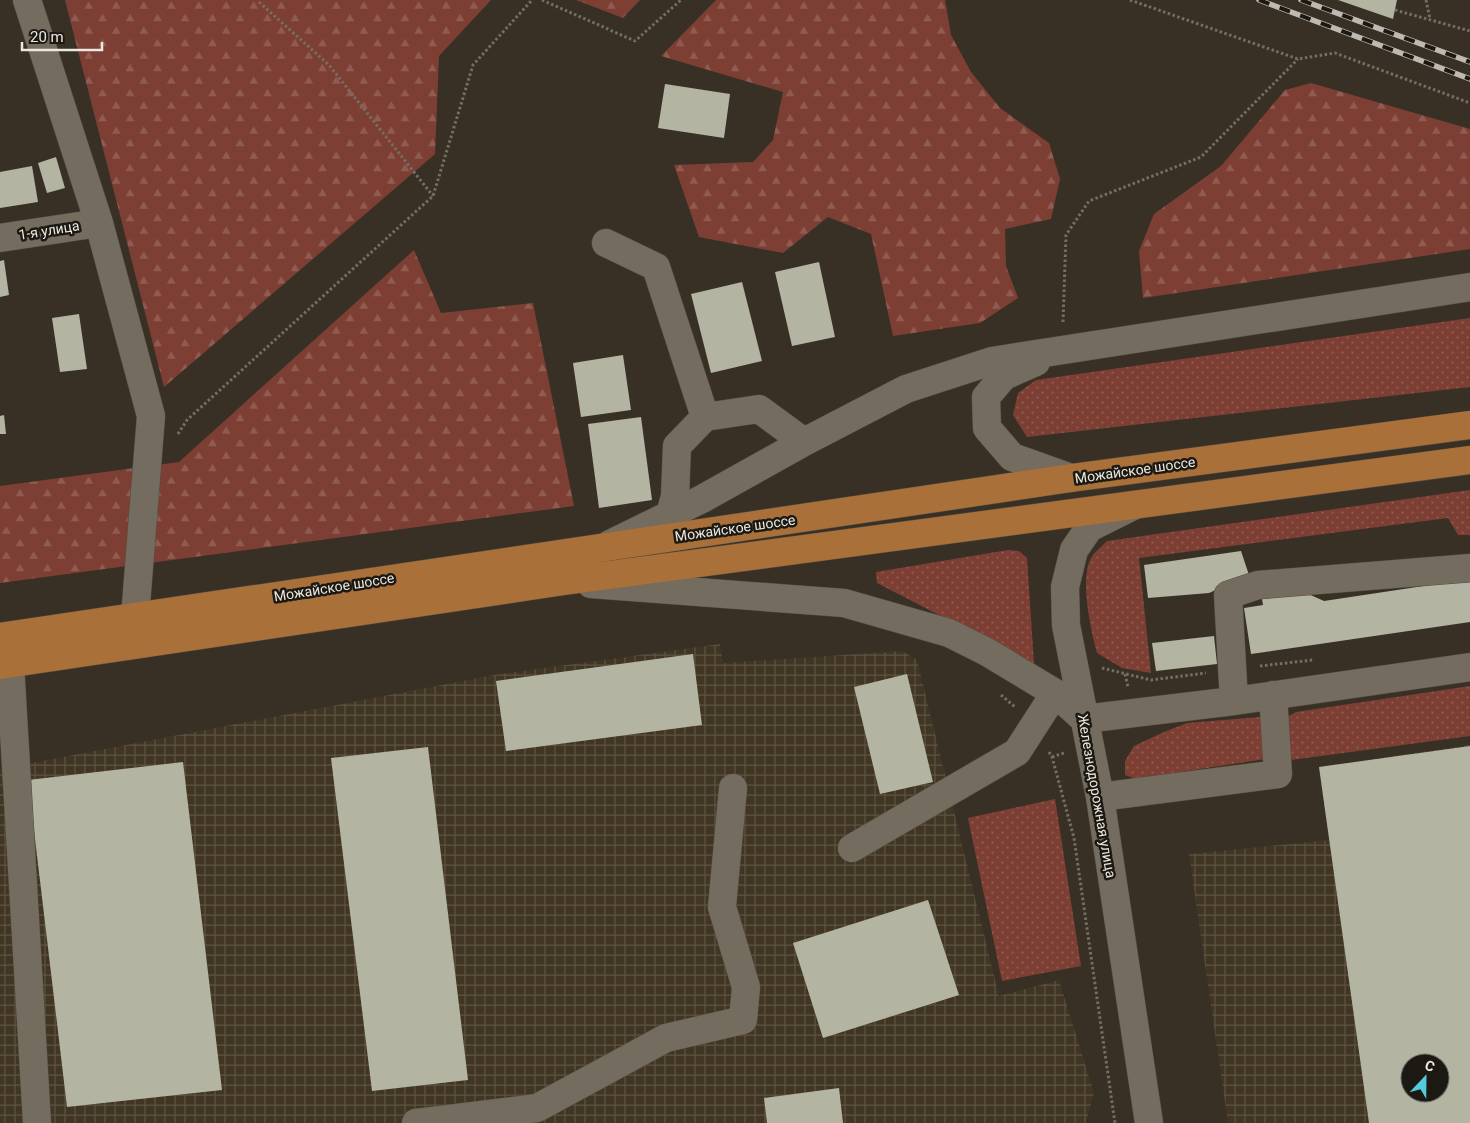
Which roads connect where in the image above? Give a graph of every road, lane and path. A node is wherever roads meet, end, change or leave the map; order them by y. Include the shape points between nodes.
1 (27, 0) edge
2 (532, 0) edge
3 (542, 0) edge
4 (681, 0) edge
5 (1130, 0) edge
6 (1426, 0) edge
7 (259, 2) dead end
8 (1395, 10) dead end
9 (1430, 18) junction
10 (1470, 31) edge
11 (1298, 59) junction
12 (1470, 103) edge
13 (433, 196) junction
14 (99, 223) junction
15 (0, 238) edge
16 (606, 243) dead end
17 (1470, 287) edge
18 (1062, 350) junction
19 (706, 417) junction
20 (1470, 425) edge
21 (173, 442) dead end
22 (804, 442) junction
23 (1470, 460) edge
24 (1071, 478) junction
25 (1138, 503) junction
26 (670, 515) junction
27 (600, 548) junction
28 (1470, 568) edge
29 (564, 582) junction
30 (135, 617) junction
31 (0, 637) edge
32 (5, 664) edge
33 (1095, 667) dead end
34 (1470, 667) edge
35 (1151, 680) dead end
36 (998, 692) dead end
37 (1055, 693) junction
38 (1273, 695) junction
39 (1234, 701) junction
40 (1084, 719) junction
41 (1032, 730) junction
42 (733, 788) dead end
43 (1100, 797) junction
44 (852, 848) dead end
45 (37, 1123) edge
46 (416, 1123) edge
47 (1115, 1123) edge
48 (1149, 1123) edge

1 - 14 street
2 - 13 path via 473,65
3 - 4 path via 635,41
5 - 11 path
6 - 9 path
7 - 13 path via 329,65
8 - 9 path
9 - 10 path
11 - 12 path via 1335,53
11 - 18 path via 1201,157 1089,201 1066,235
13 - 21 path via 187,420
14 - 15 street, 1-я улица
14 - 30 street via 151,416
16 - 19 street via 656,267
17 - 18 street
18 - 22 street via 992,361 906,389
18 - 24 street via 1004,376 986,397 987,428 1012,457
19 - 22 street via 759,409
19 - 26 street via 677,446 675,496
20 - 24 main road, Можайское шоссе
22 - 26 street
23 - 25 main road, Можайское шоссе
24 - 27 main road, Можайское шоссе
25 - 29 main road, Можайское шоссе
25 - 40 street, Железнодорожная улица via 1089,528 1074,550 1065,587 1066,625
26 - 27 street
27 - 30 main road, Можайское шоссе
28 - 39 street via 1258,585 1228,595
29 - 32 main road, Можайское шоссе
29 - 37 street via 844,604 949,633
30 - 31 main road, Можайское шоссе
32 - 45 street
33 - 35 path
34 - 38 street
36 - 41 path
37 - 40 street
37 - 41 street
38 - 39 street
38 - 43 street via 1278,774
39 - 40 street
40 - 43 street, Железнодорожная улица
41 - 44 street via 1017,752
41 - 47 path via 1052,757 1074,838
42 - 46 street via 722,907 746,987 743,1020 666,1038 537,1108
43 - 48 street, Железнодорожная улица

